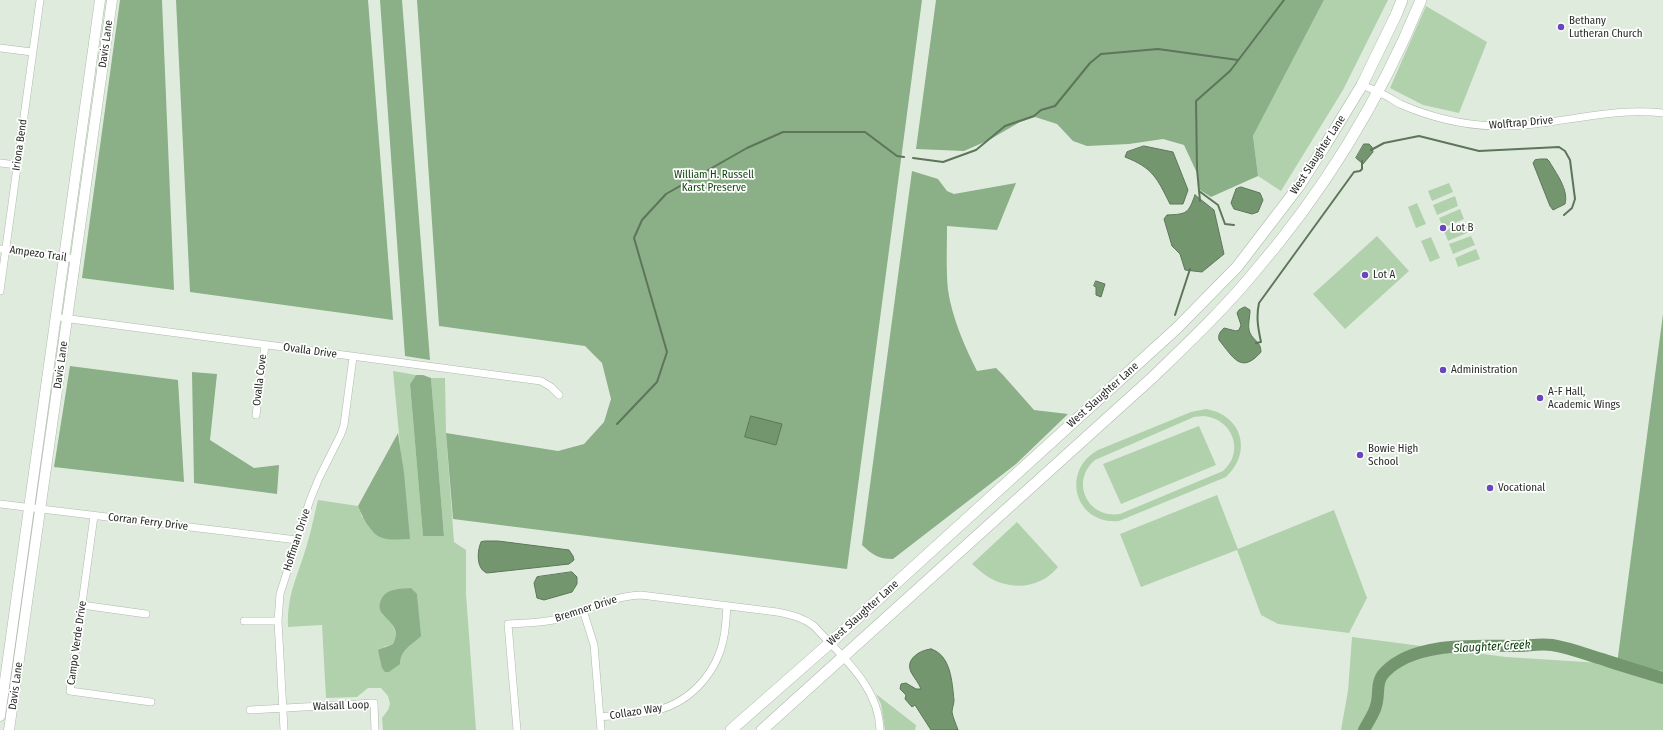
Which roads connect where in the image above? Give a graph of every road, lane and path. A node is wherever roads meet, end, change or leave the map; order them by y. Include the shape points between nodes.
1 (40, 0) edge
2 (100, 0) edge
3 (112, 0) edge
4 (1402, 0) edge
5 (1422, 0) edge
6 (0, 48) edge
7 (32, 52) junction
8 (1362, 85) junction
9 (1378, 92) junction
10 (1663, 113) edge
11 (0, 163) edge
12 (17, 165) junction
13 (3, 249) edge
14 (65, 258) junction
15 (76, 259) junction
16 (0, 291) edge
17 (56, 318) junction
18 (67, 319) junction
19 (1176, 329) junction
20 (1189, 342) junction
21 (265, 345) junction
22 (353, 357) junction
23 (559, 395) dead end
24 (256, 415) dead end
25 (0, 504) edge
26 (29, 508) junction
27 (40, 509) junction
28 (94, 516) junction
29 (297, 540) junction
30 (82, 605) junction
31 (727, 606) junction
32 (583, 610) junction
33 (146, 614) dead end
34 (244, 621) dead end
35 (278, 621) junction
36 (830, 644) junction
37 (842, 657) junction
38 (151, 702) dead end
39 (283, 708) junction
40 (250, 710) dead end
41 (0, 716) edge
42 (600, 717) junction
43 (9, 730) edge
44 (284, 730) edge
45 (375, 730) edge
46 (517, 730) edge
47 (601, 730) edge
48 (731, 730) edge
49 (762, 730) edge
50 (880, 730) edge

1 - 7 street, Iriona Bend
2 - 14 main road, Davis Lane
3 - 15 main road, Davis Lane
4 - 8 main road, West Slaughter Lane
5 - 9 main road, West Slaughter Lane
6 - 7 street
7 - 12 street, Iriona Bend
8 - 9 street, Wolftrap Drive
8 - 19 main road, West Slaughter Lane via 1289,198 1236,267
9 - 10 street, Wolftrap Drive via 1398,103 1440,119 1482,126 1516,126 1610,112
9 - 20 main road, West Slaughter Lane via 1339,160 1299,218 1252,276
11 - 12 street
12 - 13 street, Iriona Bend
13 - 14 street, Ampezo Trail
13 - 16 street, Iriona Bend
14 - 15 street, Ampezo Trail
14 - 17 main road, Davis Lane
15 - 18 main road, Davis Lane
17 - 18 street, Ovalla Drive
17 - 26 main road, Davis Lane
18 - 21 street, Ovalla Drive
18 - 27 main road, Davis Lane
19 - 20 main road
19 - 36 main road, West Slaughter Lane
20 - 37 main road, West Slaughter Lane
21 - 22 street, Ovalla Drive
21 - 24 street, Ovalla Cove
22 - 23 street, Ovalla Drive via 541,382 551,386
22 - 29 street, Hoffman Drive via 344,425 319,478
25 - 26 street, Corran Ferry Drive
26 - 27 street, Corran Ferry Drive
26 - 41 main road, Davis Lane
27 - 28 street, Corran Ferry Drive
27 - 43 main road, Davis Lane
28 - 29 street, Corran Ferry Drive
28 - 30 street, Campo Verde Drive
29 - 35 street, Hoffman Drive via 280,594
30 - 33 street
30 - 38 street, Campo Verde Drive via 70,690
31 - 32 street, Bremner Drive via 632,595
31 - 36 street, Bremner Drive via 797,616 814,626
31 - 42 street, Collazo Way via 719,654 708,675 692,693 672,706 658,710
32 - 42 street via 594,645
32 - 46 street, Bremner Drive via 552,620 508,624
34 - 35 street
35 - 39 street, Hoffman Drive
36 - 37 street, Bremner Drive
36 - 48 main road, West Slaughter Lane
37 - 49 main road, West Slaughter Lane
37 - 50 street, Bremner Drive via 870,693 876,706
39 - 40 street
39 - 44 street, Hoffman Drive
39 - 45 street, Walsall Loop via 374,703
42 - 47 street

